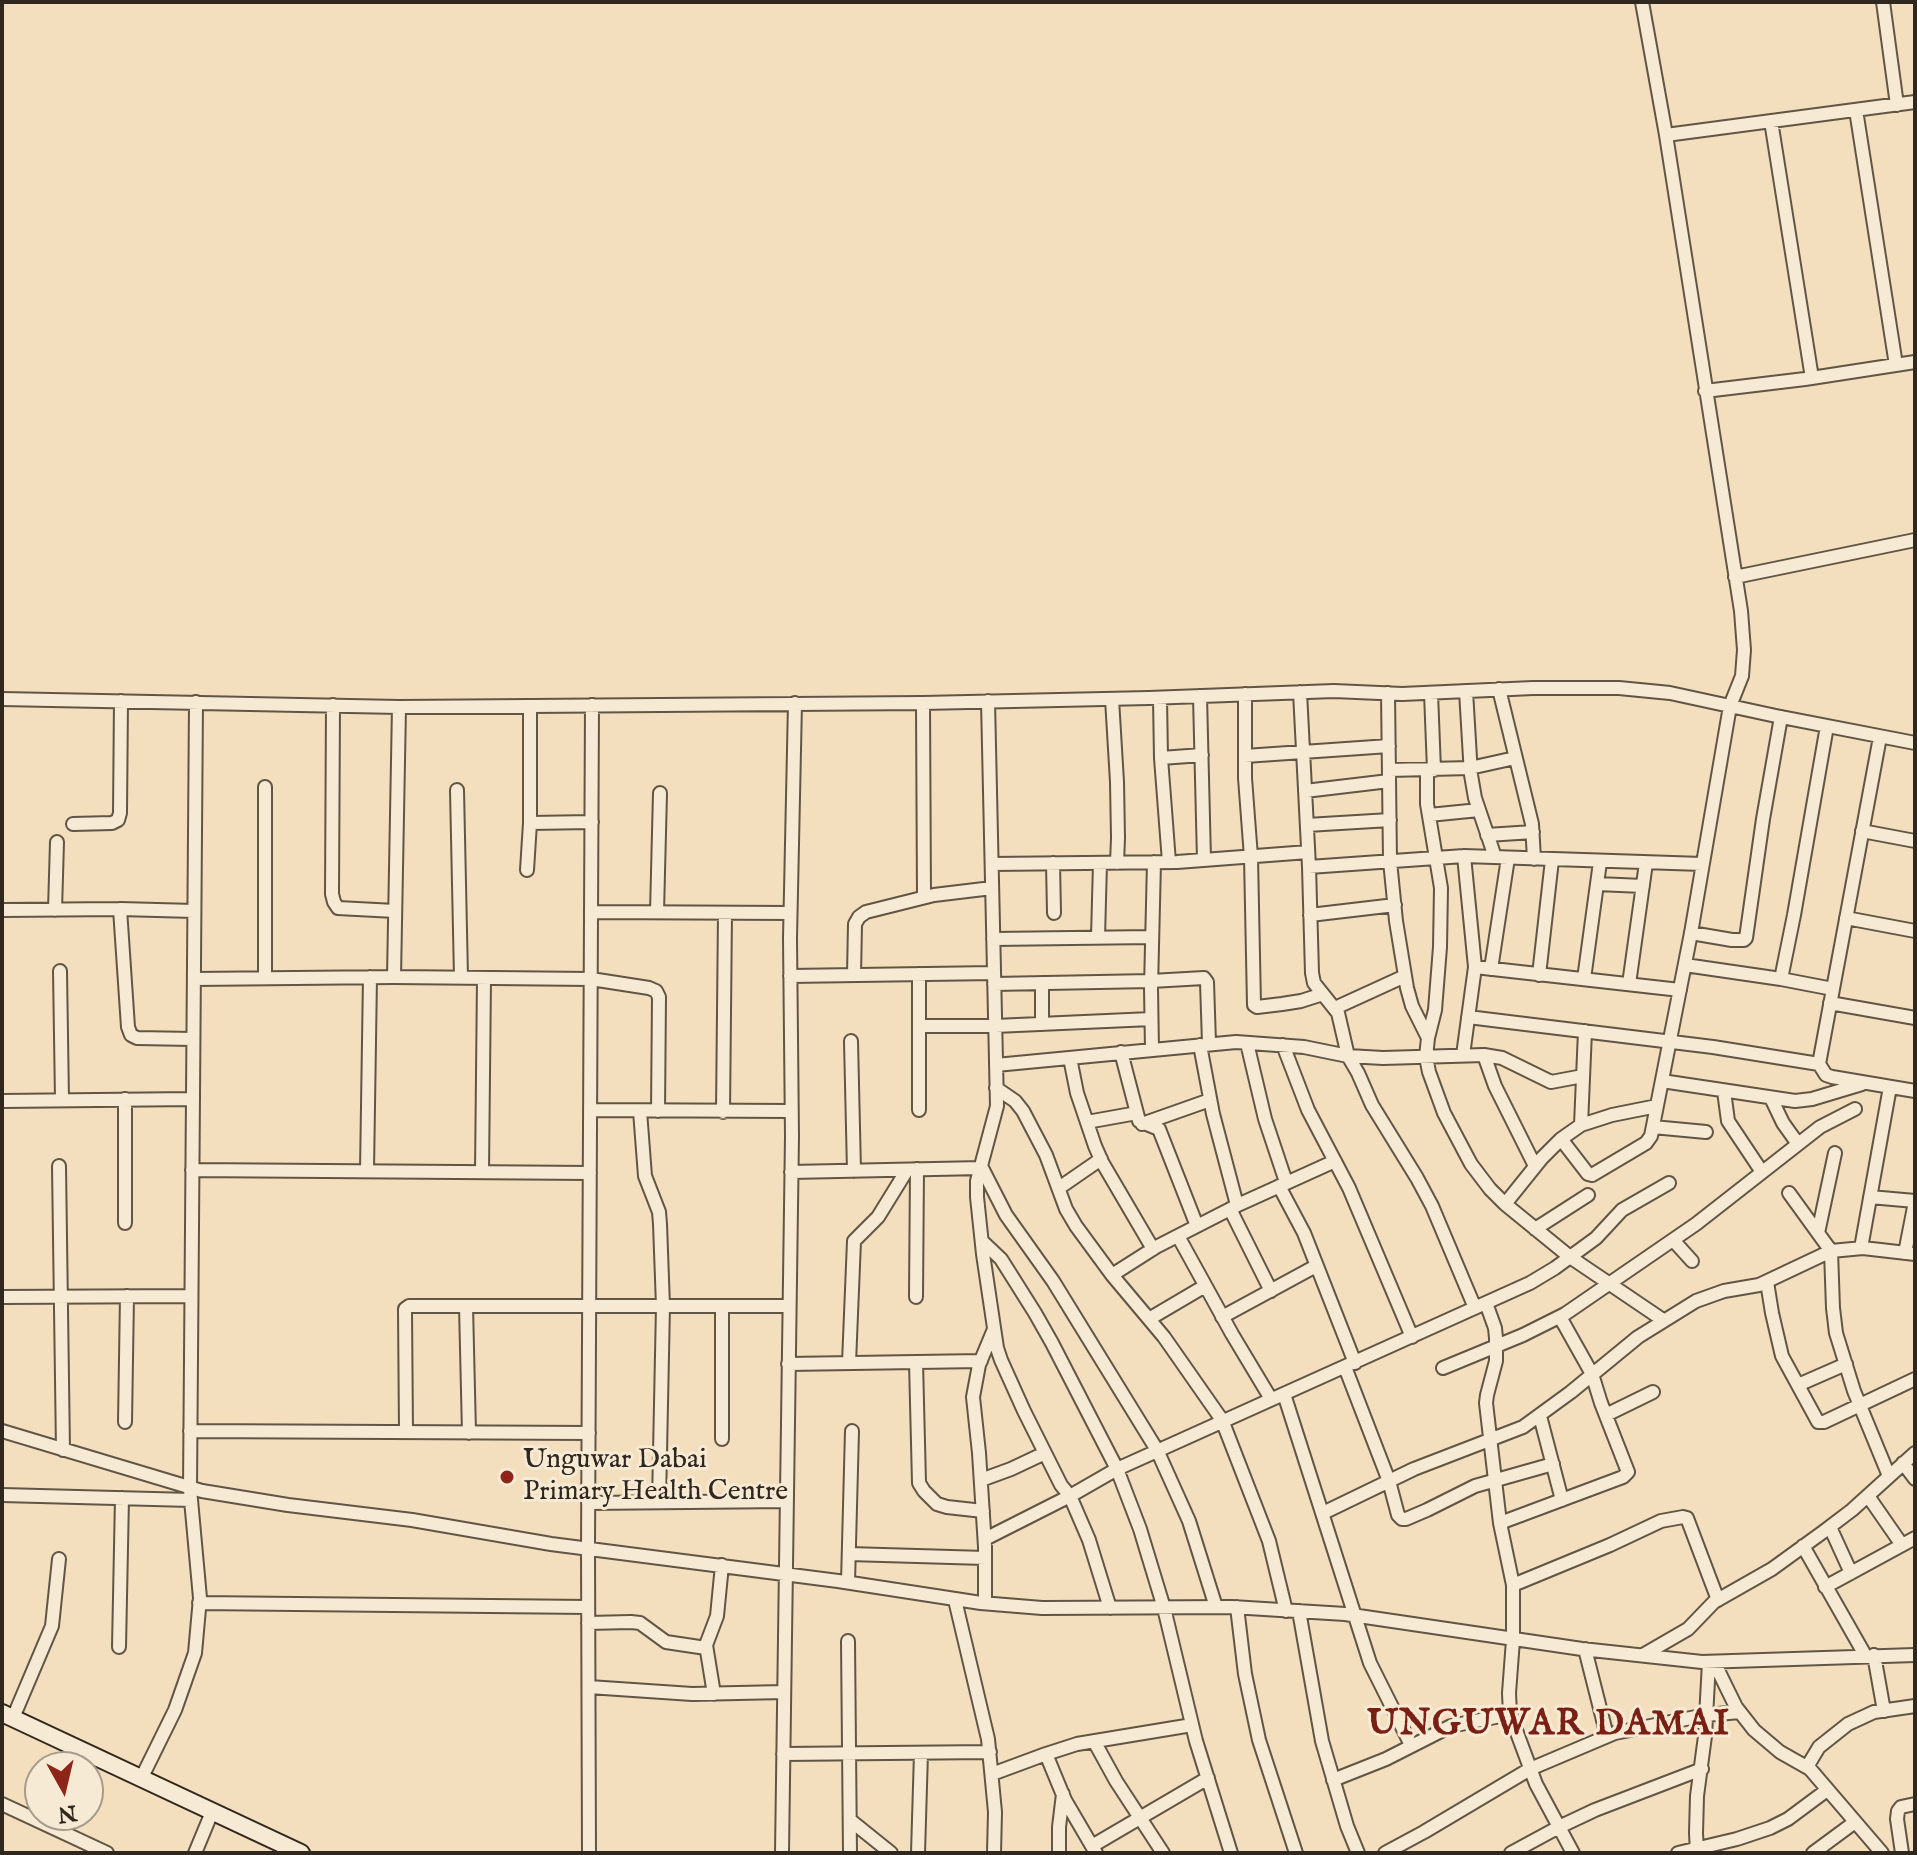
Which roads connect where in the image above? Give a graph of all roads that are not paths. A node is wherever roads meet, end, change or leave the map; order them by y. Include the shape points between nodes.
1 (1642, 2) edge
2 (1883, 2) edge
3 (1915, 102) edge
4 (1897, 105) junction
5 (1856, 110) junction
6 (1771, 121) junction
7 (1666, 135) junction
8 (1915, 362) edge
9 (1896, 365) junction
10 (1812, 378) junction
11 (1705, 391) junction
12 (1915, 540) edge
13 (1735, 577) junction
14 (1499, 689) junction
15 (1466, 691) junction
16 (1300, 692) junction
17 (1388, 693) junction
18 (1431, 693) junction
19 (1245, 694) junction
20 (1200, 696) junction
21 (1160, 698) junction
22 (2, 699) edge
23 (1112, 699) junction
24 (121, 701) junction
25 (988, 701) junction
26 (196, 702) junction
27 (795, 703) junction
28 (923, 703) junction
29 (333, 705) junction
30 (592, 705) junction
31 (530, 706) junction
32 (1730, 706) junction
33 (399, 707) junction
34 (1781, 717) junction
35 (1827, 726) junction
36 (1880, 737) junction
37 (1915, 743) edge
38 (1389, 746) junction
39 (1303, 752) junction
40 (1202, 755) junction
41 (1245, 756) junction
42 (1161, 758) junction
43 (1515, 758) junction
44 (1470, 768) junction
45 (1430, 770) junction
46 (1389, 775) junction
47 (265, 787) dead end
48 (457, 790) dead end
49 (1305, 791) junction
50 (660, 793) dead end
51 (1479, 810) junction
52 (1429, 815) junction
53 (1390, 820) junction
54 (592, 822) junction
55 (530, 823) junction
56 (73, 824) dead end
57 (1307, 825) junction
58 (1862, 831) junction
59 (1533, 832) junction
60 (1487, 835) junction
61 (1915, 840) edge
62 (57, 842) dead end
63 (1308, 852) junction
64 (1464, 856) junction
65 (1251, 857) junction
66 (1437, 858) junction
67 (1502, 858) junction
68 (1534, 859) junction
69 (1204, 860) junction
70 (1552, 860) junction
71 (1390, 861) junction
72 (1154, 862) junction
73 (1169, 862) junction
74 (1600, 862) junction
75 (1053, 863) junction
76 (1100, 863) junction
77 (1117, 863) junction
78 (1646, 863) junction
79 (992, 864) junction
80 (1702, 864) junction
81 (1309, 867) junction
82 (527, 870) dead end
83 (1597, 884) junction
84 (1643, 886) junction
85 (992, 888) junction
86 (924, 897) junction
87 (1395, 905) junction
88 (120, 909) junction
89 (2, 910) edge
90 (55, 910) junction
91 (194, 911) junction
92 (395, 911) junction
93 (591, 912) junction
94 (657, 912) junction
95 (725, 913) junction
96 (790, 913) junction
97 (1054, 913) dead end
98 (1310, 915) junction
99 (1846, 918) junction
100 (1915, 931) edge
101 (1691, 933) junction
102 (1098, 937) junction
103 (1152, 937) junction
104 (993, 939) junction
105 (1685, 965) junction
106 (1475, 967) junction
107 (1491, 969) junction
108 (60, 971) dead end
109 (919, 974) junction
110 (854, 975) junction
111 (1539, 975) junction
112 (790, 976) junction
113 (1405, 976) junction
114 (370, 977) junction
115 (394, 977) junction
116 (461, 977) junction
117 (265, 978) junction
118 (484, 978) junction
119 (994, 978) junction
120 (194, 979) junction
121 (591, 979) junction
122 (1584, 979) junction
123 (1781, 979) junction
124 (1151, 981) junction
125 (1042, 983) junction
126 (1629, 984) junction
127 (1680, 990) junction
128 (1323, 994) junction
129 (1832, 996) junction
130 (1335, 1008) junction
131 (1468, 1017) junction
132 (1915, 1018) edge
133 (1151, 1019) junction
134 (1042, 1024) junction
135 (919, 1026) junction
136 (995, 1026) junction
137 (1585, 1031) junction
138 (1428, 1038) junction
139 (193, 1039) junction
140 (851, 1041) dead end
141 (1670, 1042) junction
142 (1247, 1043) junction
143 (1205, 1044) junction
144 (1283, 1045) junction
145 (1152, 1050) junction
146 (1121, 1052) junction
147 (1463, 1055) junction
148 (1484, 1055) junction
149 (1348, 1056) junction
150 (1426, 1057) junction
151 (1070, 1058) junction
152 (1819, 1064) junction
153 (996, 1065) junction
154 (1583, 1076) junction
155 (1662, 1081) junction
156 (1865, 1083) junction
157 (1890, 1087) junction
158 (996, 1088) junction
159 (1724, 1091) junction
160 (1915, 1091) edge
161 (1824, 1096) junction
162 (1771, 1098) junction
163 (125, 1099) junction
164 (193, 1099) junction
165 (62, 1100) junction
166 (1210, 1100) junction
167 (2, 1101) edge
168 (1657, 1106) junction
169 (1855, 1109) dead end
170 (590, 1110) junction
171 (919, 1110) dead end
172 (640, 1111) junction
173 (658, 1111) junction
174 (791, 1111) junction
175 (723, 1112) junction
176 (1139, 1118) junction
177 (1835, 1118) junction
178 (1087, 1122) junction
179 (1581, 1125) junction
180 (1653, 1127) junction
181 (1706, 1132) dead end
182 (1561, 1139) junction
183 (1798, 1144) junction
184 (1835, 1153) dead end
185 (1101, 1159) junction
186 (1335, 1161) junction
187 (59, 1166) dead end
188 (1535, 1166) junction
189 (982, 1168) junction
190 (192, 1170) junction
191 (912, 1170) junction
192 (367, 1171) junction
193 (854, 1171) junction
194 (482, 1172) junction
195 (791, 1172) junction
196 (1762, 1172) junction
197 (590, 1173) junction
198 (1669, 1183) dead end
199 (1282, 1184) junction
200 (1059, 1188) junction
201 (1789, 1193) dead end
202 (1588, 1195) dead end
203 (1870, 1197) junction
204 (1915, 1202) edge
205 (1505, 1204) junction
206 (1234, 1207) junction
207 (125, 1223) dead end
208 (1197, 1226) junction
209 (1535, 1229) junction
210 (1818, 1233) junction
211 (1178, 1236) junction
212 (1673, 1240) junction
213 (982, 1241) junction
214 (1861, 1248) junction
215 (1153, 1249) junction
216 (1831, 1251) junction
217 (1910, 1254) edge
218 (1570, 1257) junction
219 (1692, 1261) dead end
220 (1316, 1266) junction
221 (1112, 1275) junction
222 (1767, 1282) junction
223 (1608, 1283) junction
224 (1205, 1286) junction
225 (1271, 1291) junction
226 (127, 1296) junction
227 (191, 1296) junction
228 (2, 1297) edge
229 (61, 1297) junction
230 (916, 1297) dead end
231 (1481, 1305) junction
232 (466, 1306) junction
233 (663, 1306) junction
234 (722, 1306) junction
235 (789, 1306) junction
236 (590, 1307) junction
237 (1222, 1317) junction
238 (1560, 1317) junction
239 (1149, 1319) junction
240 (1663, 1320) junction
241 (994, 1329) junction
242 (1412, 1337) junction
243 (1496, 1347) junction
244 (981, 1361) junction
245 (916, 1362) junction
246 (849, 1363) junction
247 (788, 1364) junction
248 (1846, 1364) junction
249 (1350, 1365) junction
250 (1443, 1368) dead end
251 (1592, 1374) junction
252 (1915, 1379) edge
253 (1798, 1385) junction
254 (1653, 1392) dead end
255 (1284, 1394) junction
256 (1271, 1399) junction
257 (1859, 1405) junction
258 (1606, 1415) junction
259 (1540, 1416) junction
260 (1222, 1420) junction
261 (125, 1422) dead end
262 (2, 1431) edge
263 (190, 1431) junction
264 (852, 1431) dead end
265 (406, 1432) junction
266 (469, 1433) junction
267 (589, 1433) junction
268 (722, 1439) dead end
269 (1491, 1439) junction
270 (63, 1450) junction
271 (1157, 1450) junction
272 (1045, 1453) junction
273 (1915, 1453) edge
274 (1903, 1463) junction
275 (1553, 1464) junction
276 (1117, 1469) junction
277 (1889, 1476) junction
278 (1915, 1479) edge
279 (981, 1480) junction
280 (1495, 1480) junction
281 (1389, 1481) junction
282 (190, 1494) junction
283 (2, 1495) edge
284 (1070, 1496) junction
285 (1868, 1496) junction
286 (122, 1498) junction
287 (1562, 1500) junction
288 (787, 1501) junction
289 (659, 1502) junction
290 (588, 1503) junction
291 (983, 1511) junction
292 (1323, 1513) junction
293 (1500, 1523) junction
294 (1830, 1527) junction
295 (1915, 1538) edge
296 (985, 1539) junction
297 (1902, 1545) junction
298 (1803, 1546) junction
299 (588, 1549) junction
300 (849, 1554) junction
301 (985, 1558) junction
302 (59, 1559) dead end
303 (722, 1565) junction
304 (1851, 1573) junction
305 (787, 1574) junction
306 (848, 1582) junction
307 (1513, 1585) junction
308 (1825, 1587) junction
309 (955, 1600) junction
310 (1718, 1600) junction
311 (199, 1603) junction
312 (985, 1603) junction
313 (588, 1607) junction
314 (1216, 1607) junction
315 (1237, 1607) junction
316 (1110, 1608) junction
317 (1164, 1608) junction
318 (1293, 1611) junction
319 (1356, 1616) junction
320 (588, 1623) junction
321 (1513, 1640) junction
322 (848, 1641) dead end
323 (119, 1647) dead end
324 (706, 1648) junction
325 (1585, 1649) junction
326 (1643, 1655) junction
327 (1869, 1655) junction
328 (1915, 1655) edge
329 (1711, 1662) junction
330 (589, 1687) junction
331 (784, 1692) junction
332 (714, 1694) junction
333 (1915, 1706) edge
334 (1884, 1711) junction
335 (1740, 1712) junction
336 (1510, 1714) junction
337 (1706, 1715) junction
338 (7, 1716) edge
339 (1192, 1725) junction
340 (1607, 1736) junction
341 (1094, 1741) junction
342 (1411, 1745) junction
343 (990, 1752) junction
344 (848, 1753) junction
345 (921, 1753) junction
346 (783, 1754) junction
347 (1046, 1754) junction
348 (1807, 1767) junction
349 (1530, 1769) junction
350 (1702, 1769) junction
351 (992, 1774) junction
352 (1208, 1778) junction
353 (141, 1779) junction
354 (1333, 1780) junction
355 (1827, 1790) junction
356 (1063, 1794) junction
357 (2, 1804) edge
358 (1915, 1804) edge
359 (212, 1812) junction
360 (1139, 1817) junction
361 (850, 1820) junction
362 (1855, 1822) junction
363 (1559, 1827) junction
364 (274, 1847) edge
365 (1410, 1847) edge
366 (1094, 1849) edge
367 (1697, 1851) edge
368 (107, 1853) edge
369 (195, 1853) edge
370 (301, 1853) edge
371 (589, 1853) edge
372 (782, 1853) edge
373 (850, 1853) edge
374 (891, 1853) edge
375 (918, 1853) edge
376 (994, 1853) edge
377 (1059, 1853) edge
378 (1163, 1853) edge
379 (1230, 1853) edge
380 (1296, 1853) edge
381 (1358, 1853) edge
382 (1385, 1853) edge
383 (1511, 1853) edge
384 (1573, 1853) edge
385 (1678, 1853) edge
386 (1813, 1853) edge
387 (1882, 1853) edge
388 (1902, 1853) edge

1 - 7 street
2 - 4 street
3 - 4 street
4 - 5 street
5 - 6 street
5 - 9 street
6 - 7 street
6 - 10 street
7 - 11 street
8 - 9 street
9 - 10 street
10 - 11 street
11 - 13 street
12 - 13 street
13 - 32 street via 1744,650 1742,676
14 - 15 street
14 - 32 street via 1619,688
14 - 43 street
15 - 18 street
15 - 44 street
16 - 17 street
16 - 19 street
16 - 39 street
17 - 18 street
17 - 38 street
18 - 45 street
19 - 20 street
19 - 41 street
20 - 21 street
20 - 40 street
21 - 23 street
21 - 42 street
22 - 24 street
23 - 25 street
23 - 77 street
24 - 26 street
24 - 56 street via 118,820
25 - 28 street
25 - 79 street
26 - 29 street
26 - 91 street
27 - 28 street
27 - 30 street
27 - 96 street
28 - 86 street
29 - 33 street
29 - 92 street via 334,902 338,908
30 - 31 street
30 - 54 street
31 - 33 street
31 - 55 street
32 - 34 street
32 - 80 street
33 - 92 street
34 - 35 street
34 - 101 street via 1746,938
35 - 36 street
35 - 123 street
36 - 37 street
36 - 58 street
38 - 39 street
38 - 46 street
39 - 41 street
39 - 49 street
40 - 42 street
40 - 69 street
41 - 65 street
42 - 73 street
43 - 44 street
43 - 59 street
44 - 45 street
44 - 51 street
45 - 46 street
45 - 52 street
46 - 49 street
46 - 53 street
47 - 117 street
48 - 116 street
49 - 57 street
50 - 94 street
51 - 52 street
51 - 60 street
52 - 66 street
53 - 57 street
53 - 71 street
54 - 55 street
54 - 93 street
55 - 82 street
57 - 63 street
58 - 61 street
58 - 99 street
59 - 60 street
59 - 68 street
60 - 67 street
62 - 90 street
63 - 65 street
63 - 81 street
64 - 66 street
64 - 67 street
64 - 106 street
65 - 69 street
65 - 128 street via 1255,1007
66 - 71 street
66 - 138 street via 1440,947
67 - 68 street
67 - 107 street
68 - 70 street
69 - 73 street
70 - 74 street
70 - 111 street
71 - 81 street
71 - 87 street
72 - 73 street
72 - 77 street
72 - 103 street
74 - 78 street
74 - 83 street
75 - 76 street
75 - 79 street
75 - 97 street
76 - 77 street
76 - 102 street
78 - 80 street
78 - 84 street
79 - 85 street
80 - 101 street
81 - 98 street
83 - 84 street
83 - 122 street
84 - 126 street
85 - 86 street
85 - 104 street
86 - 110 street via 859,917
87 - 98 street
87 - 113 street
88 - 90 street
88 - 91 street
88 - 139 street via 131,1035
89 - 90 street
91 - 120 street
92 - 115 street
93 - 94 street
93 - 121 street
94 - 95 street
95 - 96 street
95 - 175 street
96 - 112 street
98 - 128 street via 1312,973
99 - 100 street
99 - 129 street
101 - 105 street
102 - 103 street
102 - 104 street
103 - 124 street
104 - 119 street
105 - 123 street
105 - 127 street
106 - 107 street
106 - 131 street
107 - 111 street
108 - 165 street
109 - 110 street
109 - 119 street
109 - 135 street
110 - 112 street
111 - 122 street
112 - 174 street
113 - 130 street
113 - 138 street
114 - 115 street
114 - 117 street
114 - 192 street
115 - 116 street
116 - 118 street
117 - 120 street
118 - 121 street
118 - 194 street
119 - 125 street
119 - 136 street
120 - 139 street
121 - 170 street
121 - 173 street via 656,991
122 - 126 street
123 - 129 street
124 - 125 street
124 - 133 street
124 - 143 street via 1206,979
125 - 134 street
126 - 127 street
127 - 141 street
128 - 130 street
129 - 132 street
129 - 152 street
130 - 149 street
131 - 137 street
131 - 147 street
133 - 134 street
133 - 145 street
134 - 136 street
135 - 136 street
135 - 171 street
136 - 153 street
137 - 141 street
137 - 154 street
138 - 150 street
139 - 164 street
140 - 193 street
141 - 152 street
141 - 155 street
142 - 143 street
142 - 144 street
142 - 199 street
143 - 145 street
143 - 166 street
144 - 149 street
144 - 186 street
145 - 146 street
146 - 151 street
146 - 176 street
147 - 148 street
147 - 150 street
148 - 154 street via 1551,1082
148 - 188 street
149 - 150 street
149 - 231 street
150 - 205 street via 1444,1113 1471,1164
151 - 153 street
151 - 178 street
152 - 156 street via 1826,1075
153 - 158 street
154 - 179 street
155 - 159 street
155 - 168 street
156 - 157 street
156 - 161 street
157 - 160 street
157 - 203 street
158 - 189 street via 997,1106
158 - 200 street via 1023,1111
159 - 162 street
159 - 196 street via 1728,1121
161 - 162 street
161 - 177 street
162 - 183 street
163 - 164 street
163 - 165 street
163 - 207 street
164 - 190 street
165 - 167 street
166 - 176 street
166 - 206 street
168 - 179 street
168 - 180 street
169 - 177 street
170 - 172 street
170 - 197 street
172 - 173 street
172 - 233 street via 645,1176 659,1212
173 - 175 street
174 - 175 street
174 - 195 street
176 - 178 street
176 - 208 street via 1159,1129
177 - 183 street
178 - 185 street
179 - 182 street
180 - 181 street
180 - 182 street via 1646,1143 1592,1175
182 - 188 street
183 - 196 street
184 - 210 street
185 - 200 street
185 - 215 street
186 - 199 street
186 - 242 street
187 - 229 street
188 - 205 street
189 - 191 street
189 - 213 street via 977,1181
189 - 271 street via 1006,1215
190 - 192 street
190 - 227 street
191 - 193 street
191 - 230 street
191 - 246 street via 854,1241
192 - 194 street
193 - 195 street
194 - 197 street
195 - 235 street
196 - 212 street
197 - 236 street
198 - 218 street via 1622,1210
199 - 206 street
199 - 220 street
200 - 221 street via 1076,1226
201 - 210 street
202 - 209 street
203 - 204 street
203 - 214 street
204 - 217 street
205 - 209 street
206 - 208 street
206 - 225 street
208 - 211 street
209 - 218 street
210 - 216 street
211 - 215 street
211 - 224 street
212 - 219 street
212 - 223 street
213 - 241 street
213 - 276 street via 1001,1259 1035,1313
214 - 216 street
214 - 217 street
215 - 221 street
216 - 222 street
216 - 248 street via 1836,1333
218 - 223 street
218 - 231 street
220 - 225 street
220 - 249 street
221 - 239 street
222 - 240 street via 1696,1301
222 - 253 street via 1782,1356
223 - 238 street
223 - 240 street
224 - 237 street
224 - 239 street
225 - 237 street
226 - 227 street
226 - 229 street
226 - 261 street
227 - 263 street
228 - 229 street
229 - 270 street
231 - 242 street
231 - 243 street via 1495,1328
232 - 236 street
232 - 265 street via 405,1309
232 - 266 street
233 - 234 street
233 - 236 street
233 - 289 street
234 - 235 street
234 - 268 street
235 - 247 street
236 - 267 street
237 - 256 street
238 - 243 street
238 - 251 street
239 - 260 street
240 - 251 street
241 - 244 street
241 - 272 street via 1001,1360
242 - 249 street
243 - 250 street
243 - 269 street via 1487,1395
244 - 245 street
244 - 279 street via 973,1397
245 - 246 street
245 - 291 street via 919,1483 937,1504
246 - 247 street
247 - 288 street
248 - 253 street
248 - 257 street
249 - 255 street
249 - 281 street
251 - 258 street
251 - 259 street
252 - 257 street
253 - 257 street via 1818,1422
254 - 258 street
255 - 256 street
255 - 292 street
256 - 260 street
257 - 277 street
258 - 287 street via 1627,1475
259 - 269 street
259 - 275 street
260 - 271 street
260 - 318 street
262 - 270 street
263 - 265 street
263 - 282 street
264 - 300 street
265 - 266 street
266 - 267 street
267 - 290 street
269 - 280 street
269 - 281 street
270 - 282 street
271 - 276 street
271 - 314 street via 1189,1521
272 - 279 street
272 - 284 street
273 - 274 street
274 - 277 street
274 - 278 street
275 - 280 street
275 - 287 street
276 - 284 street
276 - 317 street
277 - 285 street
279 - 291 street
280 - 281 street via 1406,1519 1398,1515
280 - 293 street
281 - 292 street
282 - 286 street
282 - 299 street via 412,1520
282 - 311 street
283 - 286 street
284 - 296 street
284 - 316 street
285 - 294 street
285 - 297 street
286 - 323 street
287 - 293 street
288 - 289 street
288 - 305 street
289 - 290 street
290 - 299 street
291 - 296 street
292 - 319 street
293 - 307 street
294 - 298 street
294 - 304 street
295 - 297 street
296 - 301 street
297 - 304 street
298 - 308 street
298 - 310 street
299 - 303 street
299 - 313 street
300 - 301 street
300 - 306 street
301 - 312 street
302 - 338 street via 52,1626
303 - 305 street
303 - 324 street via 717,1616
304 - 308 street
305 - 306 street
305 - 331 street
306 - 309 street
307 - 310 street via 1661,1521 1683,1517
307 - 321 street
308 - 327 street
309 - 312 street
309 - 343 street
310 - 326 street via 1688,1629
311 - 313 street
311 - 353 street via 195,1653 175,1710
312 - 316 street
313 - 320 street
314 - 315 street
314 - 317 street
315 - 318 street
315 - 380 street via 1259,1740
316 - 317 street
317 - 339 street
318 - 319 street
318 - 354 street
319 - 321 street
319 - 342 street via 1370,1663
320 - 324 street via 640,1623 666,1642
320 - 330 street
321 - 325 street
321 - 336 street
322 - 344 street
324 - 332 street
325 - 326 street
325 - 340 street
326 - 329 street
327 - 328 street
327 - 329 street
327 - 334 street
329 - 335 street
329 - 337 street
330 - 332 street
330 - 371 street
331 - 332 street
331 - 346 street
333 - 334 street
334 - 348 street via 1863,1716 1835,1733
335 - 337 street
335 - 348 street via 1780,1752
336 - 342 street via 1451,1726
336 - 349 street
337 - 340 street
337 - 350 street
338 - 353 street
339 - 341 street
339 - 352 street
340 - 349 street
341 - 347 street
341 - 360 street
342 - 354 street
343 - 345 street
343 - 351 street
344 - 345 street
344 - 346 street
344 - 361 street
345 - 375 street
346 - 372 street
347 - 351 street
347 - 356 street
348 - 355 street
349 - 363 street
349 - 365 street
350 - 363 street
350 - 367 street
351 - 376 street
352 - 360 street
352 - 379 street
353 - 359 street
354 - 381 street
355 - 362 street
355 - 367 street via 1770,1828
356 - 366 street
356 - 377 street
357 - 368 street
358 - 388 street via 1898,1811
359 - 364 street
359 - 369 street
360 - 366 street
360 - 378 street
361 - 373 street
361 - 374 street
362 - 386 street
362 - 387 street
363 - 383 street
363 - 384 street
364 - 370 street
365 - 382 street
367 - 385 street

